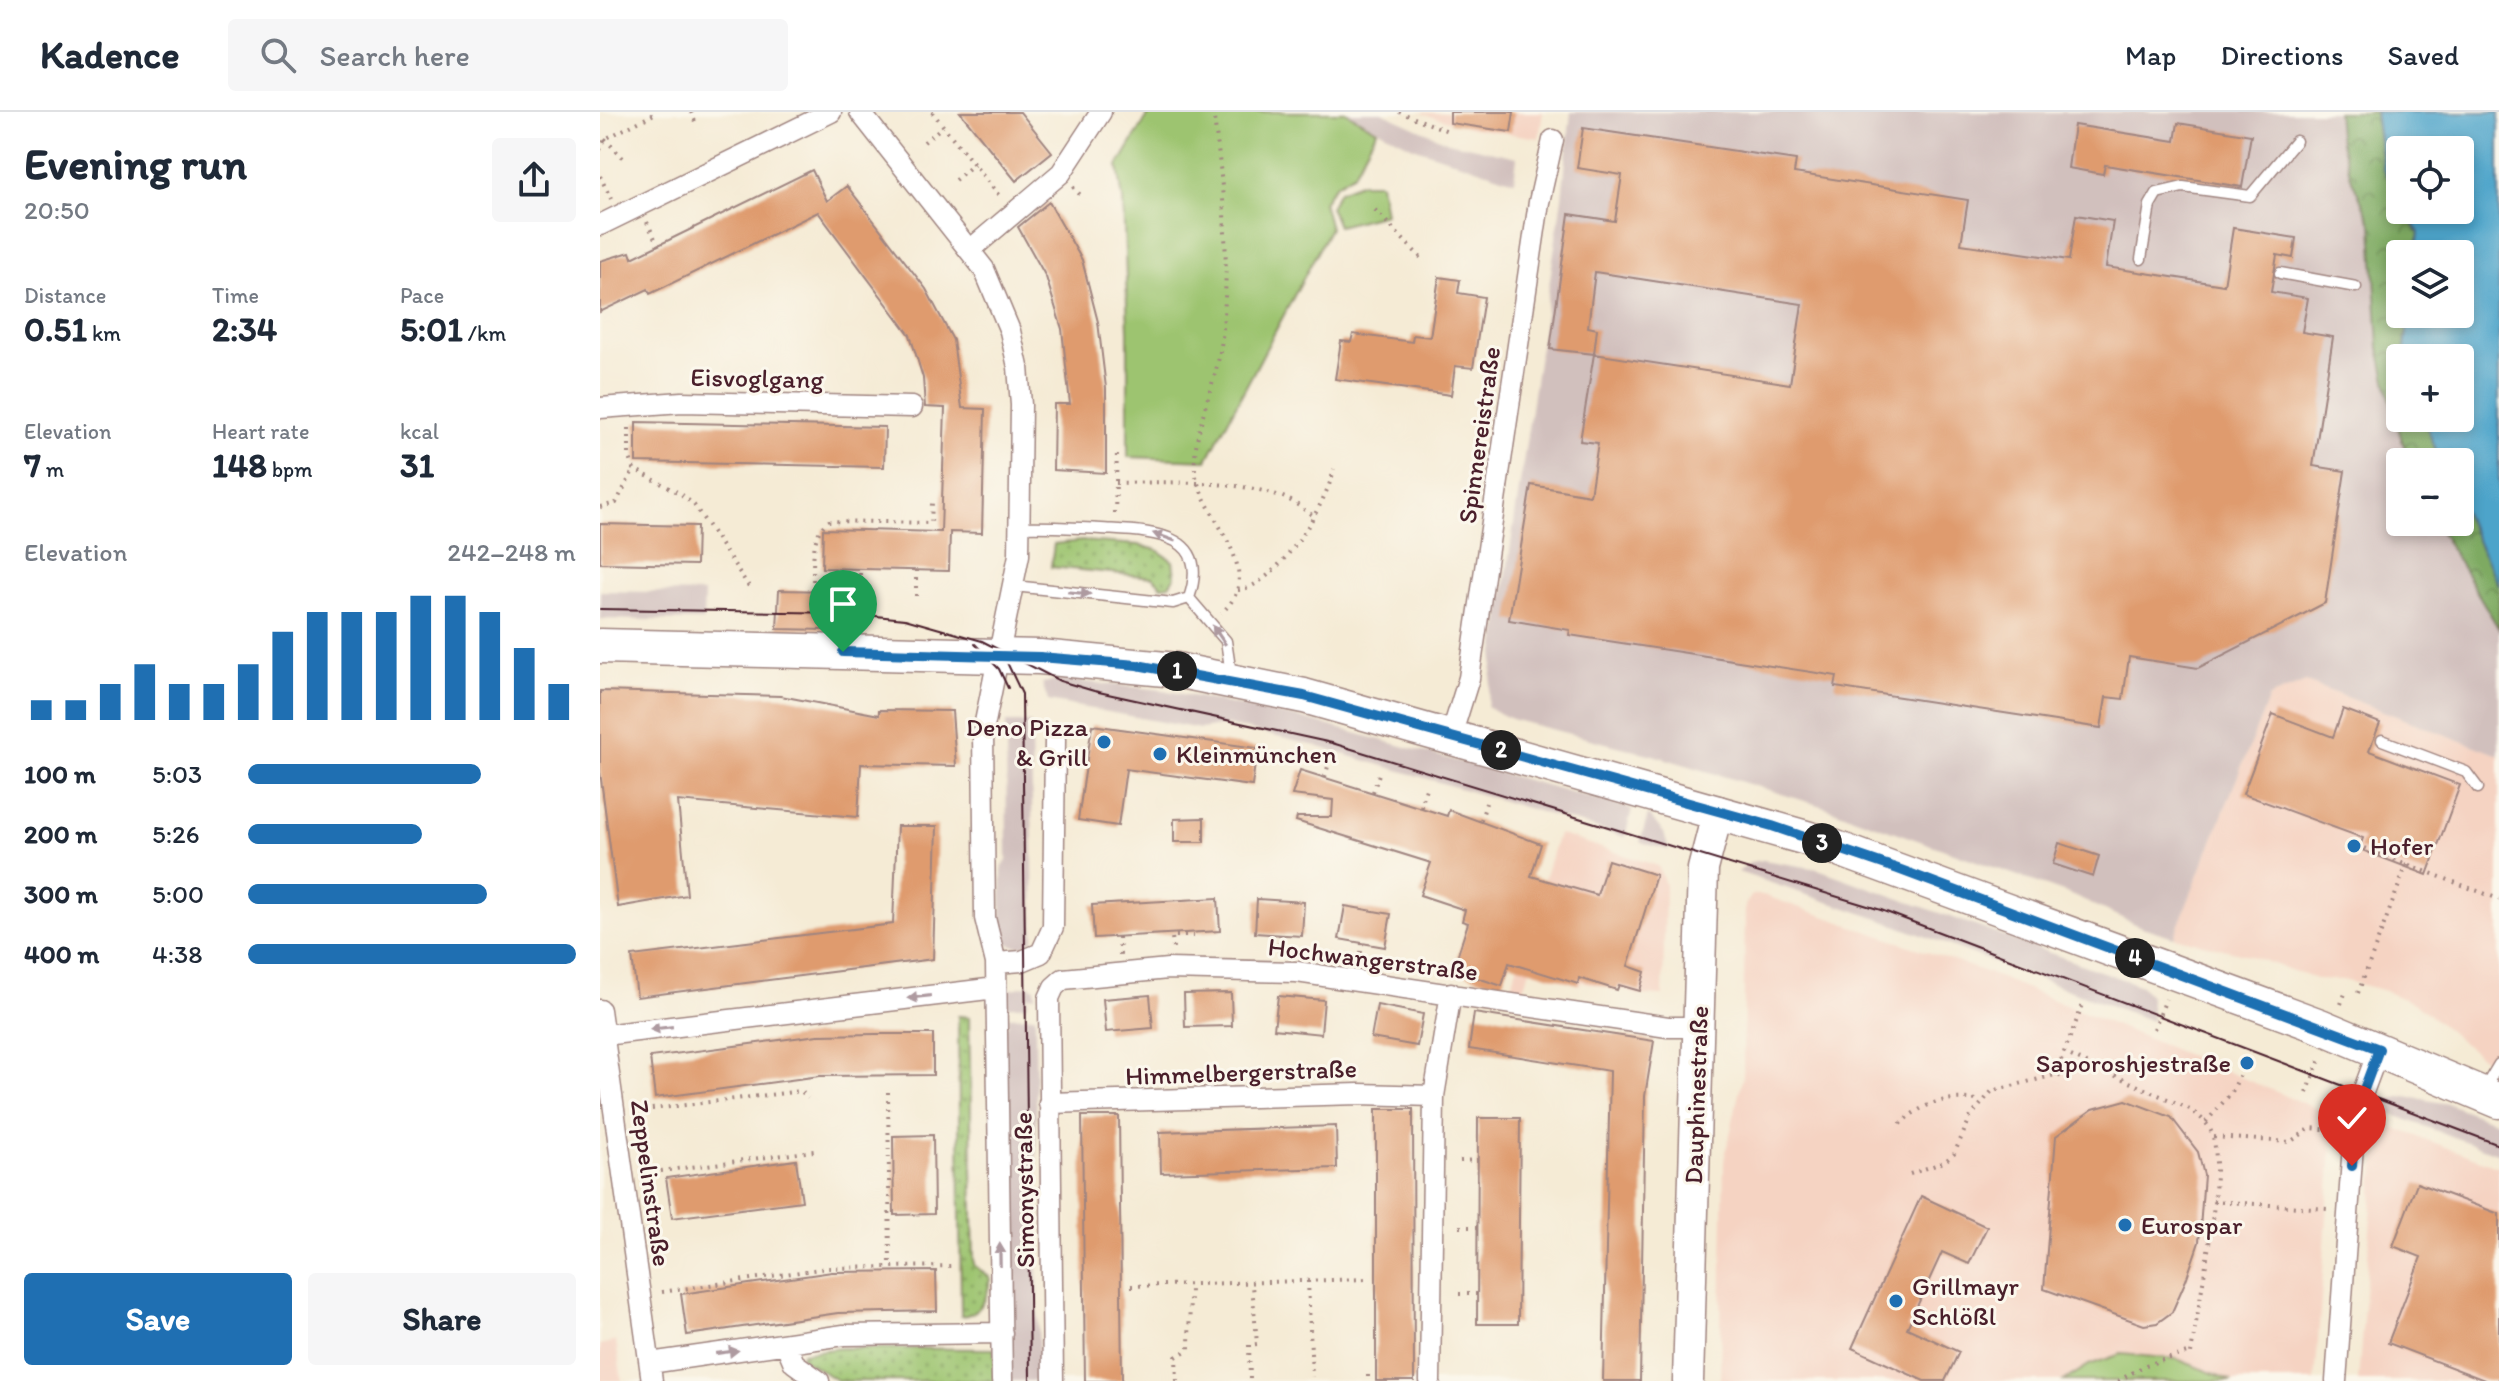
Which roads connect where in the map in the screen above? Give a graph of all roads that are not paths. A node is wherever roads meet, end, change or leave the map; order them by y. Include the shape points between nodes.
1 (831, 112) edge
2 (860, 112) edge
3 (1101, 112) edge
4 (1553, 140) dead end
5 (2296, 141) dead end
6 (600, 225) edge
7 (970, 250) junction
8 (2141, 259) dead end
9 (2280, 273) dead end
10 (2356, 287) dead end
11 (912, 407) dead end
12 (600, 408) edge
13 (1021, 527) junction
14 (1014, 586) junction
15 (1189, 598) junction
16 (600, 646) edge
17 (1000, 656) junction
18 (1232, 680) junction
19 (1451, 736) junction
20 (1055, 739) dead end
21 (2382, 740) dead end
22 (2478, 788) dead end
23 (1718, 811) junction
24 (996, 963) junction
25 (996, 988) junction
26 (1451, 993) junction
27 (1049, 998) joint
28 (600, 1011) edge
29 (1698, 1027) junction
30 (604, 1035) junction
31 (2379, 1049) junction
32 (2499, 1064) edge
33 (1434, 1096) junction
34 (2490, 1097) edge
35 (1049, 1103) junction
36 (1002, 1333) junction
37 (786, 1344) junction
38 (651, 1372) edge
39 (819, 1381) edge
40 (1002, 1381) edge
41 (1053, 1381) edge
42 (1430, 1381) edge
43 (1688, 1381) edge
44 (2336, 1381) edge

1 - 6 street
2 - 7 street, Simonystraße
3 - 7 street via 1061,173
4 - 19 street, Spinnereistraße via 1539,202 1469,678
5 - 8 lane via 2250,196 2183,187 2157,193
7 - 13 street, Simonystraße via 999,298 1018,367
9 - 10 lane
11 - 12 street, Eisvoglgang via 682,402
13 - 14 street, Simonystraße
15 -> 13 lane via 1195,572 1185,547 1163,534
14 -> 15 lane via 1173,603
14 - 17 street, Simonystraße
18 -> 15 lane via 1226,641
16 - 17 main road
17 - 18 main road via 1137,665
17 - 24 street, Simonystraße via 983,732 985,918
18 - 19 main road
19 - 23 main road
20 - 24 street via 1053,927 1041,953
21 - 22 lane via 2466,772
23 - 29 main road, Dauphinestraße via 1703,869
23 - 31 main road via 1898,869
24 - 25 street, Simonystraße
25 -> 30 street
36 -> 25 street, Simonystraße
26 - 27 street, Hochwangerstraße via 1297,972 1168,969 1074,976 1054,987
26 - 29 street, Hochwangerstraße via 1668,1027
26 - 33 street
27 - 35 street, Simonystraße
28 - 30 street, Zeppelinstraße
29 - 43 main road, Dauphinestraße
30 - 38 street, Zeppelinstraße
31 - 34 main road
31 - 44 street via 2354,1131
32 - 34 lane
33 - 35 street, Himmelbergerstraße
33 - 42 street
35 - 41 street, Simonystraße
36 - 37 street, Zeppelinstraße via 844,1335
36 - 40 street, Simonystraße
38 -> 37 street, Zeppelinstraße
37 - 39 street via 794,1363

